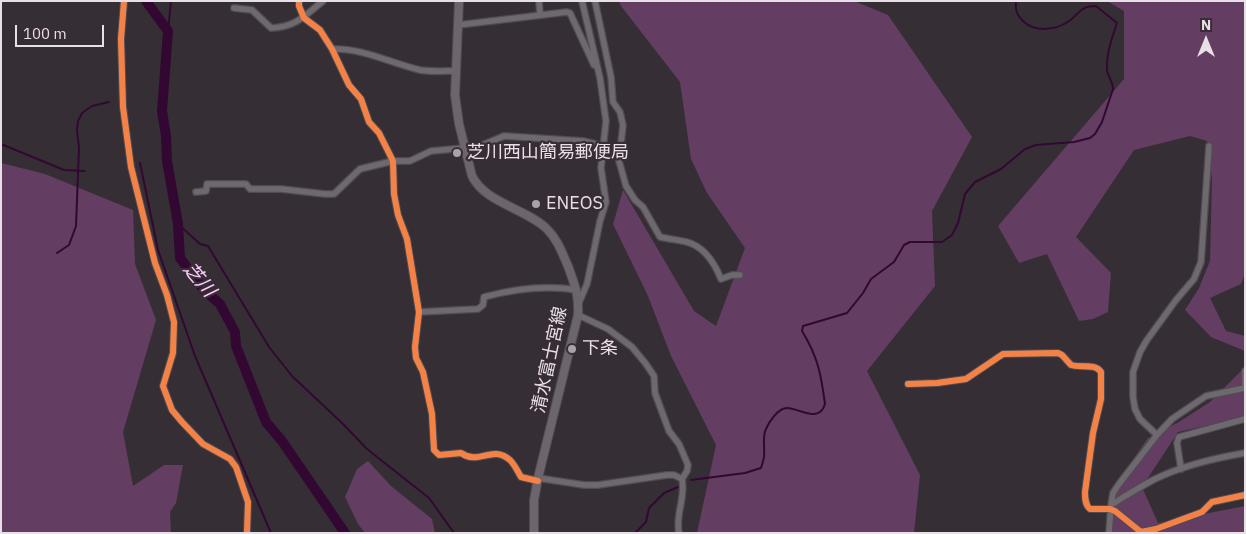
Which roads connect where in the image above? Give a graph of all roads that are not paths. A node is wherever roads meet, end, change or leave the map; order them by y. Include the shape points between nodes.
1 (124, 1) edge
2 (299, 1) edge
3 (323, 1) edge
4 (459, 1) edge
5 (539, 1) edge
6 (582, 1) edge
7 (595, 1) edge
8 (234, 8) dead end
9 (540, 14) junction
10 (304, 18) junction
11 (458, 25) junction
12 (332, 49) junction
13 (456, 71) junction
14 (598, 72) junction
15 (604, 146) junction
16 (1209, 146) dead end
17 (466, 150) junction
18 (393, 161) junction
19 (196, 192) dead end
20 (740, 275) dead end
21 (577, 290) junction
22 (578, 305) junction
23 (419, 312) junction
24 (578, 315) junction
25 (1245, 371) edge
26 (908, 384) dead end
27 (1245, 387) edge
28 (1245, 420) edge
29 (1157, 435) junction
30 (1245, 453) edge
31 (1181, 469) junction
32 (538, 480) junction
33 (682, 480) junction
34 (1245, 496) edge
35 (1110, 507) junction
36 (247, 533) edge
37 (534, 533) edge
38 (679, 533) edge
39 (1109, 533) edge

1 - 36 street via 122,107 131,167 155,263 174,322 173,353 163,386 172,410 182,422 203,444 230,459 236,467 248,502
2 - 10 street
3 - 10 street
4 - 11 main road, 清水富士宮線
5 - 9 street
6 - 14 street
7 - 20 street via 614,102 623,125 619,160 626,186 660,236 688,242 701,249 716,265 722,279
8 - 10 street via 252,10 271,28 285,28
9 - 11 street
9 - 14 street via 570,13
10 - 12 street via 320,30
11 - 13 main road, 清水富士宮線
12 - 13 street via 361,51 420,70
12 - 18 street
13 - 17 main road, 清水富士宮線 via 457,110
14 - 15 street via 606,120
15 - 17 street via 583,141 504,136
15 - 22 street via 602,168 606,202 587,284
16 - 29 street via 1200,262 1194,279 1147,340 1133,372 1135,409 1140,419
17 - 18 street via 431,151 410,161
17 - 21 main road, 清水富士宮線 via 472,176 480,188 544,226 552,235 560,246
18 - 19 street via 360,170 334,194 250,189 246,184 206,184 206,191
18 - 23 street via 394,194 407,239
21 - 22 main road, 清水富士宮線
21 - 23 street via 551,287 501,293 484,297 483,305 478,309
22 - 24 main road, 清水富士宮線
23 - 32 street via 416,352 432,414 434,450 439,456 461,453 468,458 499,453 511,461 521,477
24 - 32 main road, 清水富士宮線
24 - 33 street via 608,329 632,347 654,376 655,393 669,431 688,465
25 - 27 street
26 - 35 street via 966,379 1003,354 1058,353 1071,365 1098,369 1102,381 1101,399 1085,492 1090,509
27 - 29 street via 1206,396 1178,414
28 - 31 street via 1179,436
29 - 35 street via 1119,484
30 - 31 street
31 - 35 street via 1155,479
32 - 33 street via 598,486 674,475
32 - 37 main road, 清水富士宮線
33 - 38 street via 684,487 677,520
34 - 35 street via 1212,502 1202,512 1141,532
35 - 39 street

